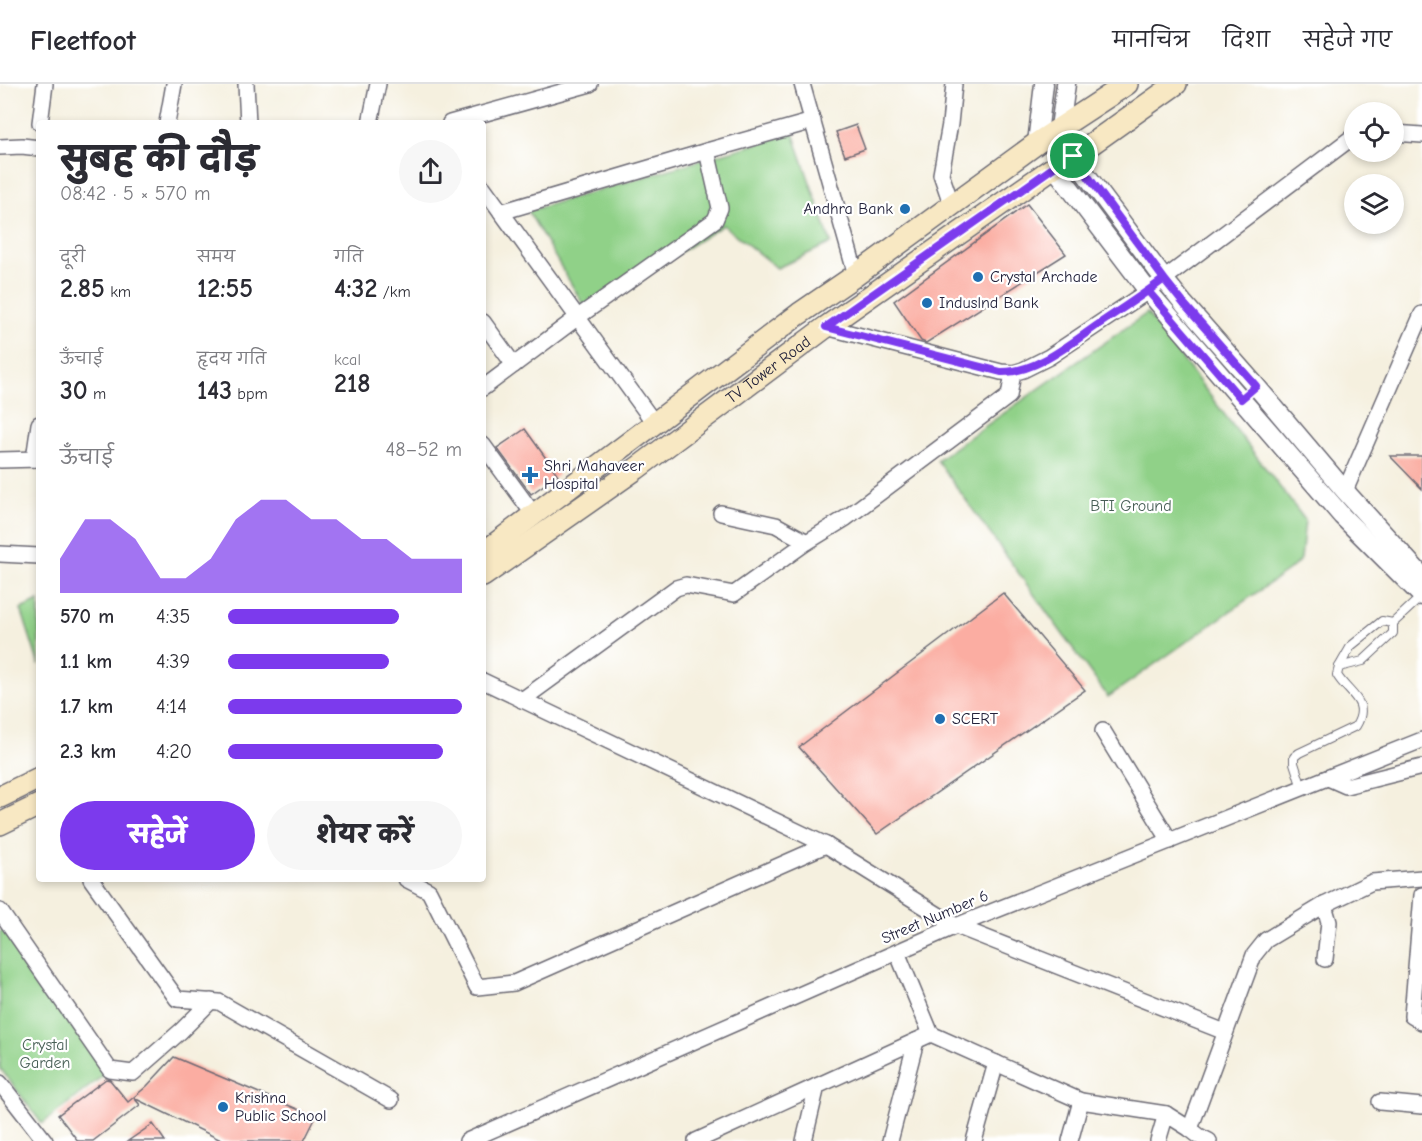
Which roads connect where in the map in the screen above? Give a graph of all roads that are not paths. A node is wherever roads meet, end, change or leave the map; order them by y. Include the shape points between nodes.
1 (45, 84) edge
2 (174, 84) edge
3 (246, 84) edge
4 (378, 84) edge
5 (590, 84) edge
6 (802, 84) edge
7 (954, 84) edge
8 (1044, 84) edge
9 (1066, 84) edge
10 (1126, 84) edge
11 (1176, 84) edge
12 (556, 88) edge
13 (40, 120) edge
14 (168, 120) edge
15 (248, 120) edge
16 (371, 120) edge
17 (459, 120) edge
18 (813, 121) junction
19 (1060, 128) junction
20 (1404, 134) edge
21 (1422, 135) edge
22 (1036, 142) junction
23 (1344, 144) edge
24 (0, 147) edge
25 (36, 148) edge
26 (707, 151) junction
27 (1073, 156) junction
28 (1054, 167) junction
29 (486, 191) edge
30 (952, 206) junction
31 (501, 212) junction
32 (856, 275) junction
33 (1164, 279) junction
34 (1148, 291) junction
35 (1422, 314) edge
36 (578, 317) junction
37 (486, 326) edge
38 (826, 327) junction
39 (514, 365) junction
40 (1013, 373) junction
41 (486, 385) edge
42 (1256, 386) junction
43 (1241, 399) junction
44 (655, 424) junction
45 (486, 449) edge
46 (36, 459) edge
47 (0, 460) edge
48 (1345, 491) junction
49 (721, 513) dead end
50 (534, 515) junction
51 (807, 542) junction
52 (486, 551) edge
53 (0, 554) edge
54 (36, 556) edge
55 (486, 574) edge
56 (1422, 576) edge
57 (1422, 596) edge
58 (1393, 622) junction
59 (1339, 667) junction
60 (486, 682) edge
61 (522, 700) junction
62 (1103, 731) dead end
63 (1422, 740) edge
64 (1422, 767) edge
65 (1328, 778) junction
66 (36, 779) edge
67 (1302, 788) junction
68 (0, 797) edge
69 (36, 807) edge
70 (0, 824) edge
71 (1170, 841) junction
72 (826, 846) junction
73 (1422, 878) edge
74 (93, 882) edge
75 (412, 882) edge
76 (1422, 895) edge
77 (1323, 905) junction
78 (0, 911) edge
79 (956, 926) junction
80 (897, 952) junction
81 (1325, 959) dead end
82 (211, 1001) junction
83 (1422, 1022) edge
84 (1225, 1032) junction
85 (931, 1034) junction
86 (916, 1041) junction
87 (996, 1063) junction
88 (0, 1083) edge
89 (817, 1086) junction
90 (391, 1100) dead end
91 (1082, 1101) junction
92 (1380, 1102) dead end
93 (1422, 1106) edge
94 (1166, 1114) junction
95 (1190, 1129) junction
96 (45, 1141) edge
97 (467, 1141) edge
98 (696, 1141) edge
99 (804, 1141) edge
100 (890, 1141) edge
101 (974, 1141) edge
102 (1070, 1141) edge
103 (1158, 1141) edge
104 (1209, 1141) edge

1 - 13 street
2 - 14 street
3 - 15 street
4 - 16 street
5 - 12 street
6 - 18 street
7 - 30 street via 941,174
8 - 22 street
9 - 19 street
10 - 19 main road, TV Tower Road
11 - 27 main road, TV Tower Road
12 - 17 street
18 - 26 street
18 - 32 street
19 - 22 main road, TV Tower Road
19 - 27 main road
20 - 21 street
22 - 28 main road
22 - 30 main road, TV Tower Road
23 - 33 street
24 - 25 street
26 - 31 street
26 - 36 street via 720,208 715,220
27 - 28 main road, TV Tower Road
27 - 33 street
28 - 34 street
28 - 38 main road, TV Tower Road
29 - 31 street
30 - 32 main road, TV Tower Road
31 - 36 street
32 - 44 main road, TV Tower Road
33 - 34 street
33 - 42 street
34 - 40 street via 1049,357
34 - 43 street
35 - 48 street
36 - 39 street
36 - 44 street
37 - 39 street
38 - 40 street
38 - 55 main road, TV Tower Road via 636,469
39 - 41 street
40 - 51 street via 1009,396 846,518
42 - 43 street
42 - 48 street
43 - 57 street via 1342,516
44 - 50 main road, TV Tower Road
45 - 50 street
46 - 47 street
48 - 56 street
49 - 51 street via 776,525
50 - 52 main road, TV Tower Road
51 - 61 street via 734,594 686,585 676,588
53 - 54 street
57 - 58 lane
58 - 59 lane via 1382,621 1351,646
58 - 59 lane via 1393,633 1363,661
59 - 67 lane via 1337,675 1362,709 1360,718 1356,726 1294,757
60 - 61 street
61 - 72 street
62 - 71 street
63 - 65 street, Street Number 6
64 - 65 street via 1346,786
65 - 67 street, Street Number 6
66 - 68 main road
67 - 71 street, Street Number 6
69 - 70 main road
71 - 79 street, Street Number 6
72 - 75 street via 514,983 477,987 429,891
72 - 79 street
73 - 77 street via 1372,882
74 - 82 street via 177,999
76 - 83 street via 1412,1016
77 - 81 street via 1329,922
77 - 84 street via 1266,940 1254,955
78 - 82 street via 110,1070 133,1073
79 - 80 street, Street Number 6
79 - 84 street
80 - 85 street
80 - 97 street, Street Number 6
82 - 90 street
84 - 95 street
85 - 86 street
85 - 87 street
86 - 89 street
86 - 100 street
87 - 91 street
87 - 101 street
88 - 96 street
89 - 98 street
89 - 99 street
91 - 94 street
91 - 102 street
92 - 93 street
94 - 95 street
94 - 103 street
95 - 104 street

